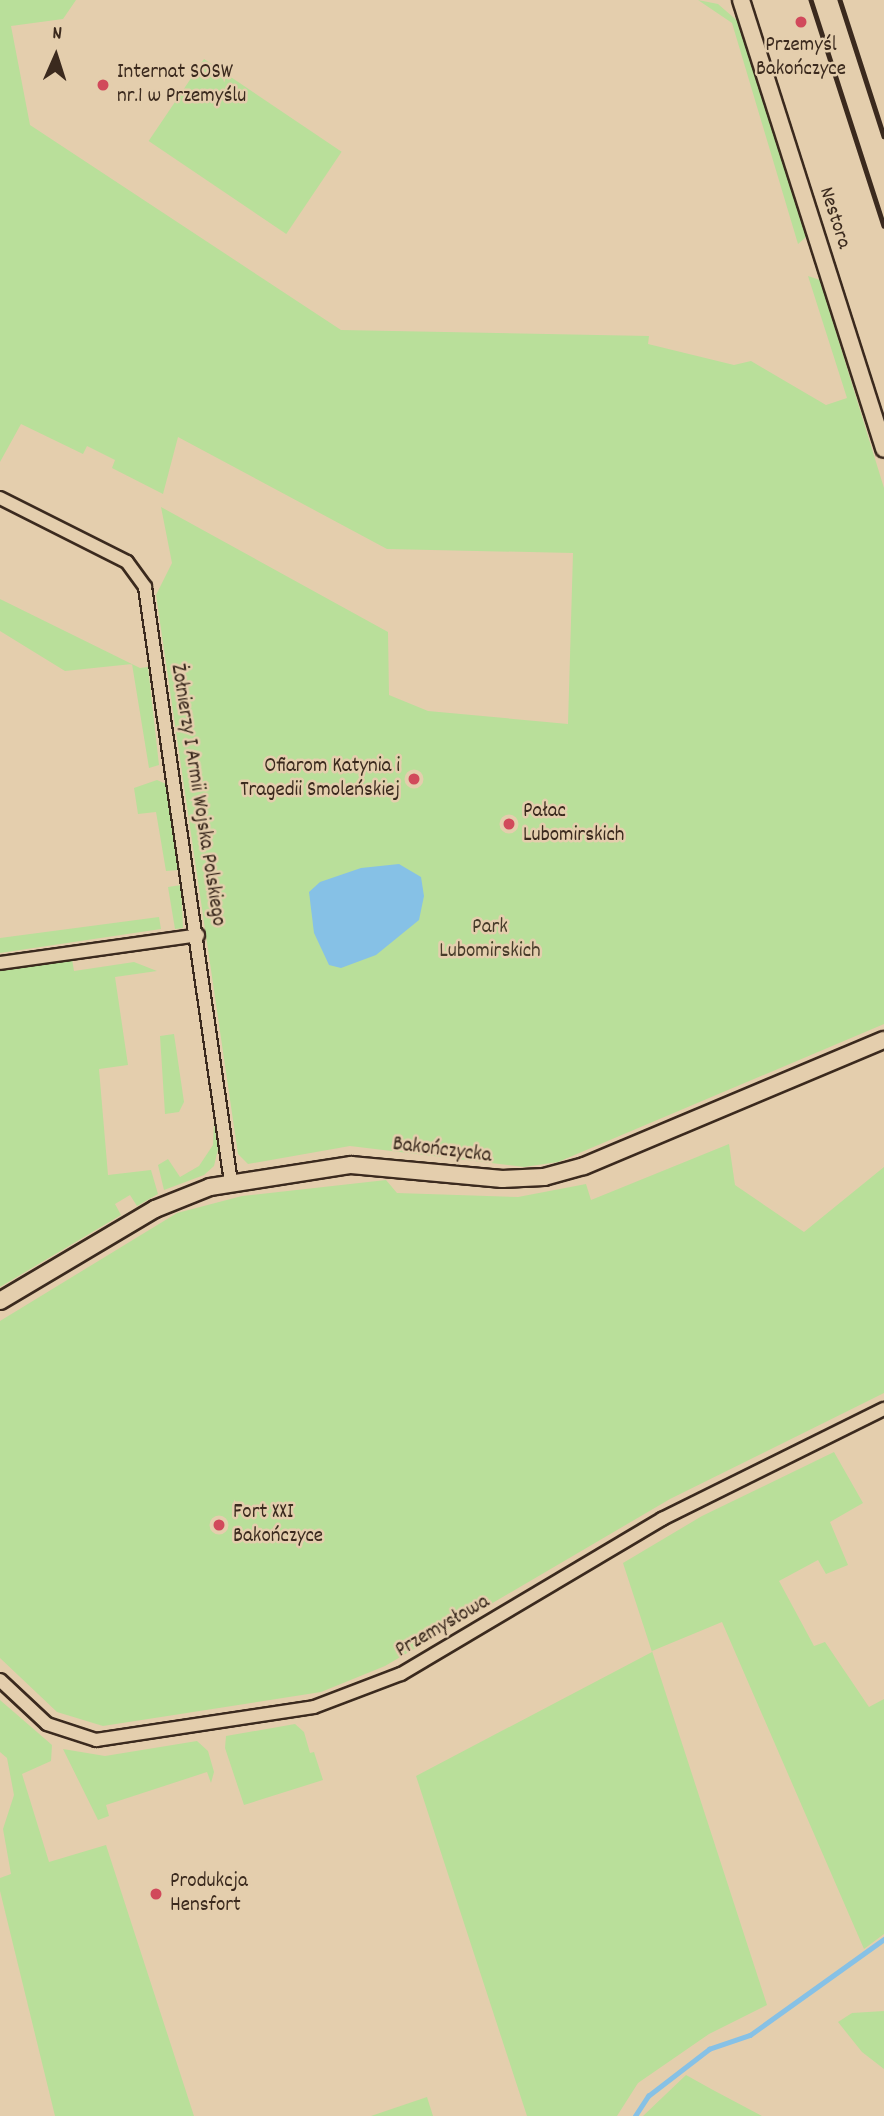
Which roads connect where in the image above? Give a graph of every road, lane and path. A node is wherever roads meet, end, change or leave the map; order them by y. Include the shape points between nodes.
1 (727, 0) edge
2 (742, 4) edge
3 (884, 449) edge
4 (0, 498) edge
5 (198, 935) junction
6 (0, 962) edge
7 (884, 1040) edge
8 (231, 1182) junction
9 (0, 1301) edge
10 (884, 1409) edge
11 (0, 1680) edge

1 - 2 street
2 - 3 street, Nestora
4 - 5 street, Żołnierzy I Armii Wojska Polskiego via 127,562 141,577
5 - 6 street
5 - 8 street, Żołnierzy I Armii Wojska Polskiego
7 - 8 street, Bakończycka via 584,1166 544,1177 502,1180 351,1164
8 - 9 street, Bakończycka via 172,1200
10 - 11 street, Przemysłowa via 662,1519 444,1650 340,1700 285,1713 96,1740 47,1724

